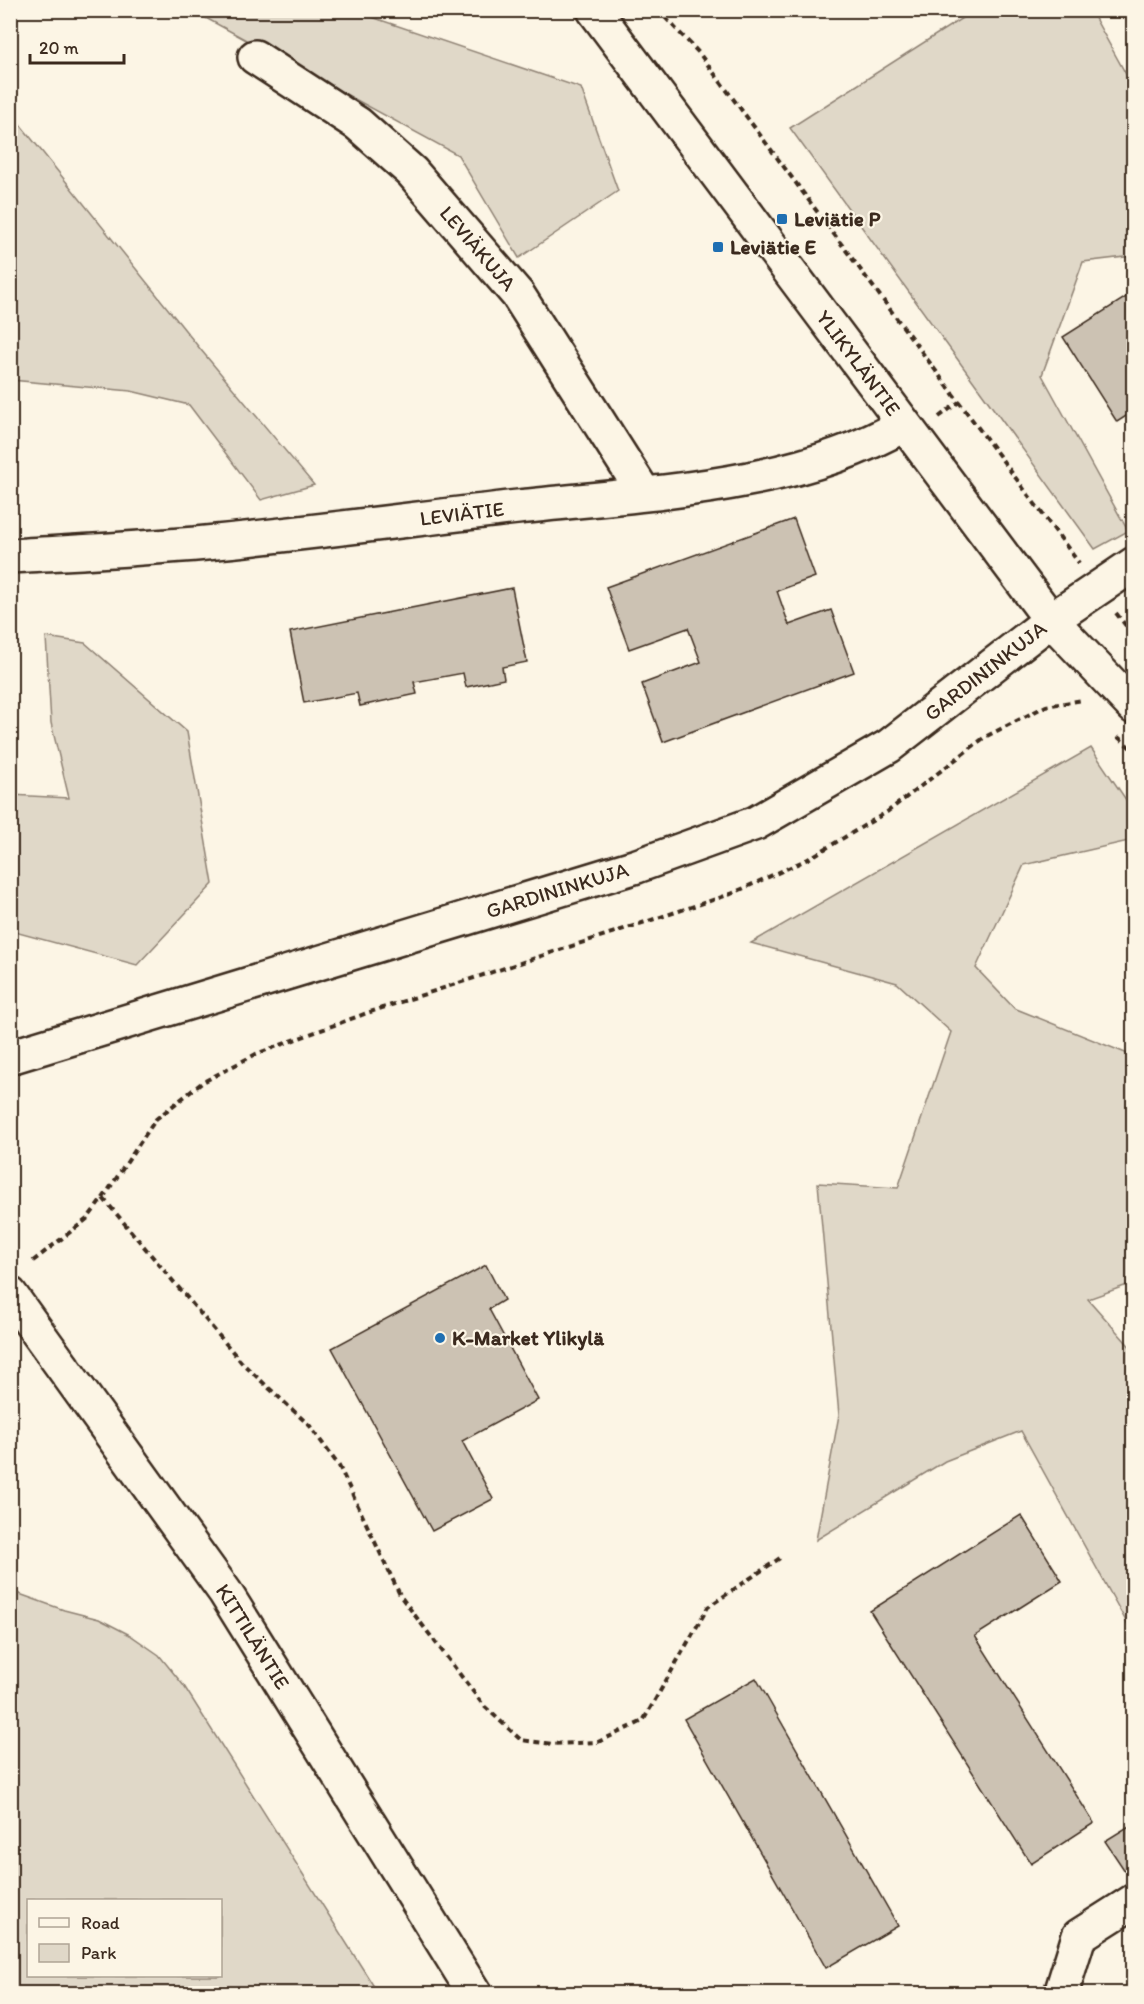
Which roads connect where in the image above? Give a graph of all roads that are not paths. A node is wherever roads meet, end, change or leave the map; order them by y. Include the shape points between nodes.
1 (594, 10) edge
2 (255, 57) dead end
3 (903, 425) junction
4 (644, 493) junction
5 (10, 556) edge
6 (1134, 564) edge
7 (1051, 620) junction
8 (1134, 706) edge
9 (10, 1057) edge
10 (10, 1294) edge
11 (1134, 1901) edge
12 (475, 1994) edge
13 (1061, 1994) edge

1 - 3 street, YLIKYLÄNTIE
2 - 4 street, LEVIÄKUJA via 358,124 412,172 518,295
3 - 4 street, LEVIÄTIE via 845,454 802,467
3 - 7 street, YLIKYLÄNTIE
4 - 5 street, LEVIÄTIE via 206,543
6 - 7 street, GARDININKUJA
7 - 8 street, YLIKYLÄNTIE
7 - 9 street, GARDININKUJA via 889,746 756,823 637,866
10 - 12 street, KITTILÄNTIE via 225,1592
11 - 13 street via 1079,1936

